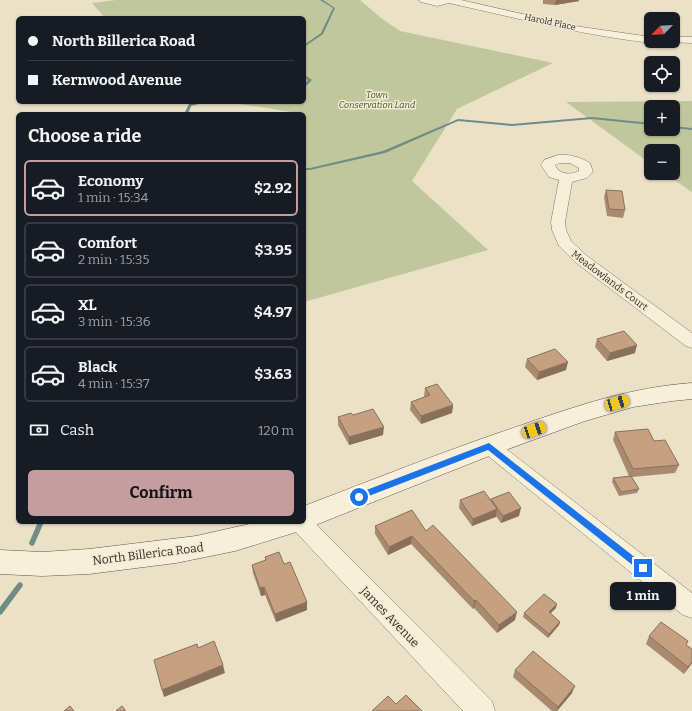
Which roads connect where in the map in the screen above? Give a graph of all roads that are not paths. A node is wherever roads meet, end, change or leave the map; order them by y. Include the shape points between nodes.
1 (424, 0) edge
2 (449, 0) edge
3 (644, 39) edge
4 (680, 40) edge
5 (692, 40) edge
6 (566, 177) dead end
7 (692, 342) edge
8 (692, 391) edge
9 (489, 446) junction
10 (306, 517) edge
11 (287, 524) edge
12 (302, 524) edge
13 (0, 562) edge
14 (692, 608) edge
15 (482, 711) edge

1 - 2 street, Harold Place via 437,3
2 - 3 street, Harold Place via 597,32
4 - 5 street
6 - 7 street, Meadowlands Court via 558,222 564,243 581,259
8 - 9 main road via 630,399
9 - 10 main road
9 - 14 street
11 - 13 main road, North Billerica Road via 213,546 168,552 72,564
12 - 15 street, James Avenue

